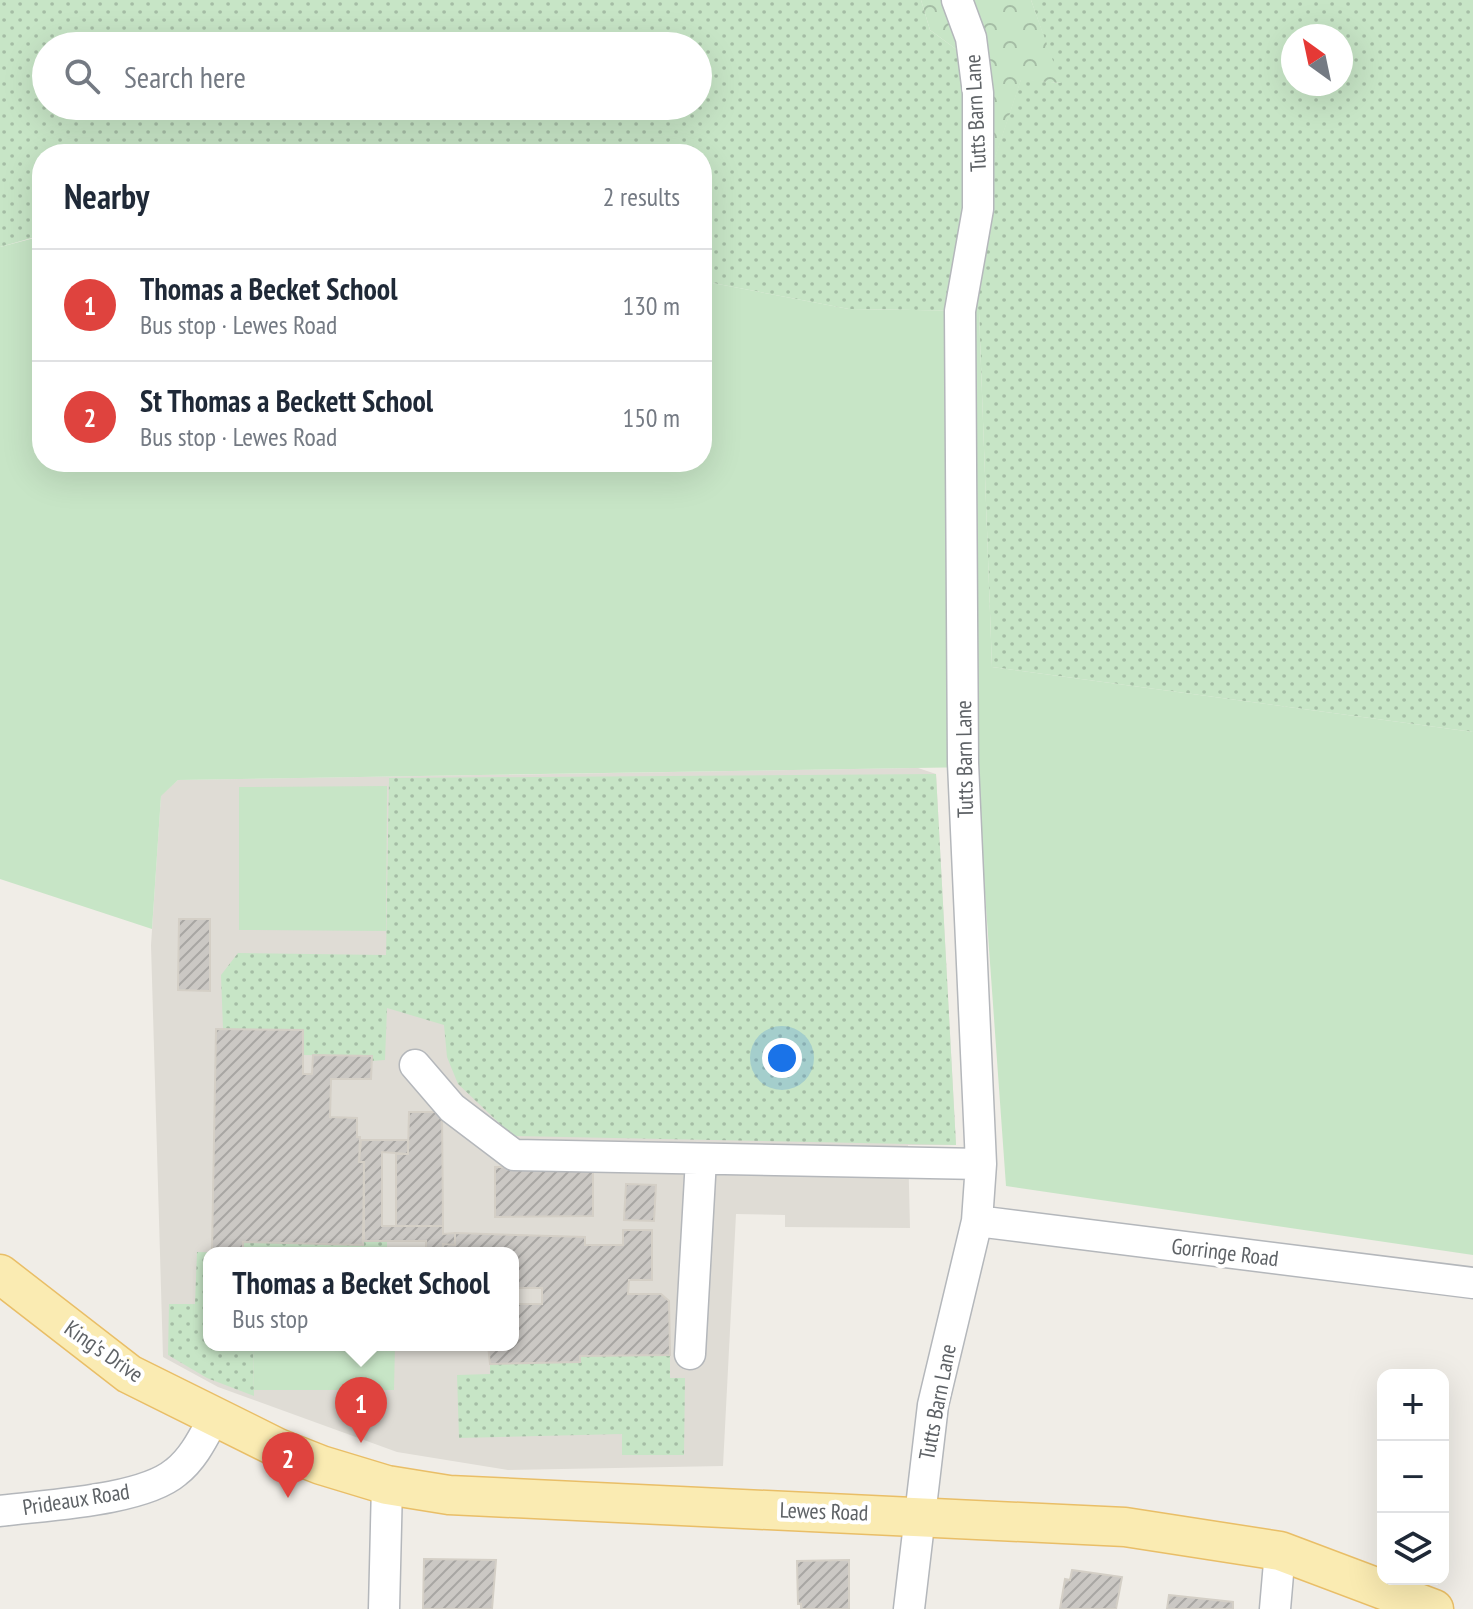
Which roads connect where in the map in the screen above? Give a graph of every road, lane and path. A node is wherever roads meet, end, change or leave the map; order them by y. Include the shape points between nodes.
1 (957, 0) edge
2 (415, 1065) dead end
3 (701, 1159) junction
4 (981, 1164) junction
5 (977, 1221) junction
6 (0, 1274) edge
7 (1473, 1283) edge
8 (690, 1354) dead end
9 (215, 1416) junction
10 (387, 1485) junction
11 (0, 1511) edge
12 (918, 1515) junction
13 (1280, 1551) junction
14 (384, 1609) edge
15 (909, 1609) edge
16 (1275, 1609) edge
17 (1434, 1609) edge

1 - 4 street, Tutts Barn Lane via 971,38 978,93 978,209 960,326 963,763
2 - 3 street via 452,1108 514,1155
3 - 4 street
3 - 8 street
4 - 5 street, Tutts Barn Lane
5 - 7 street, Gorringe Road
5 - 12 street, Tutts Barn Lane via 933,1405
6 - 9 main road, King's Drive via 129,1374
9 - 10 main road, Lewes Road via 278,1448
9 - 11 street, Prideaux Road via 191,1457 161,1480 123,1494
10 - 12 main road, Lewes Road via 449,1495
10 - 14 street
12 - 13 main road, Lewes Road via 1125,1527
12 - 15 street, Tutts Barn Lane
13 - 16 street
13 - 17 main road, Lewes Road

